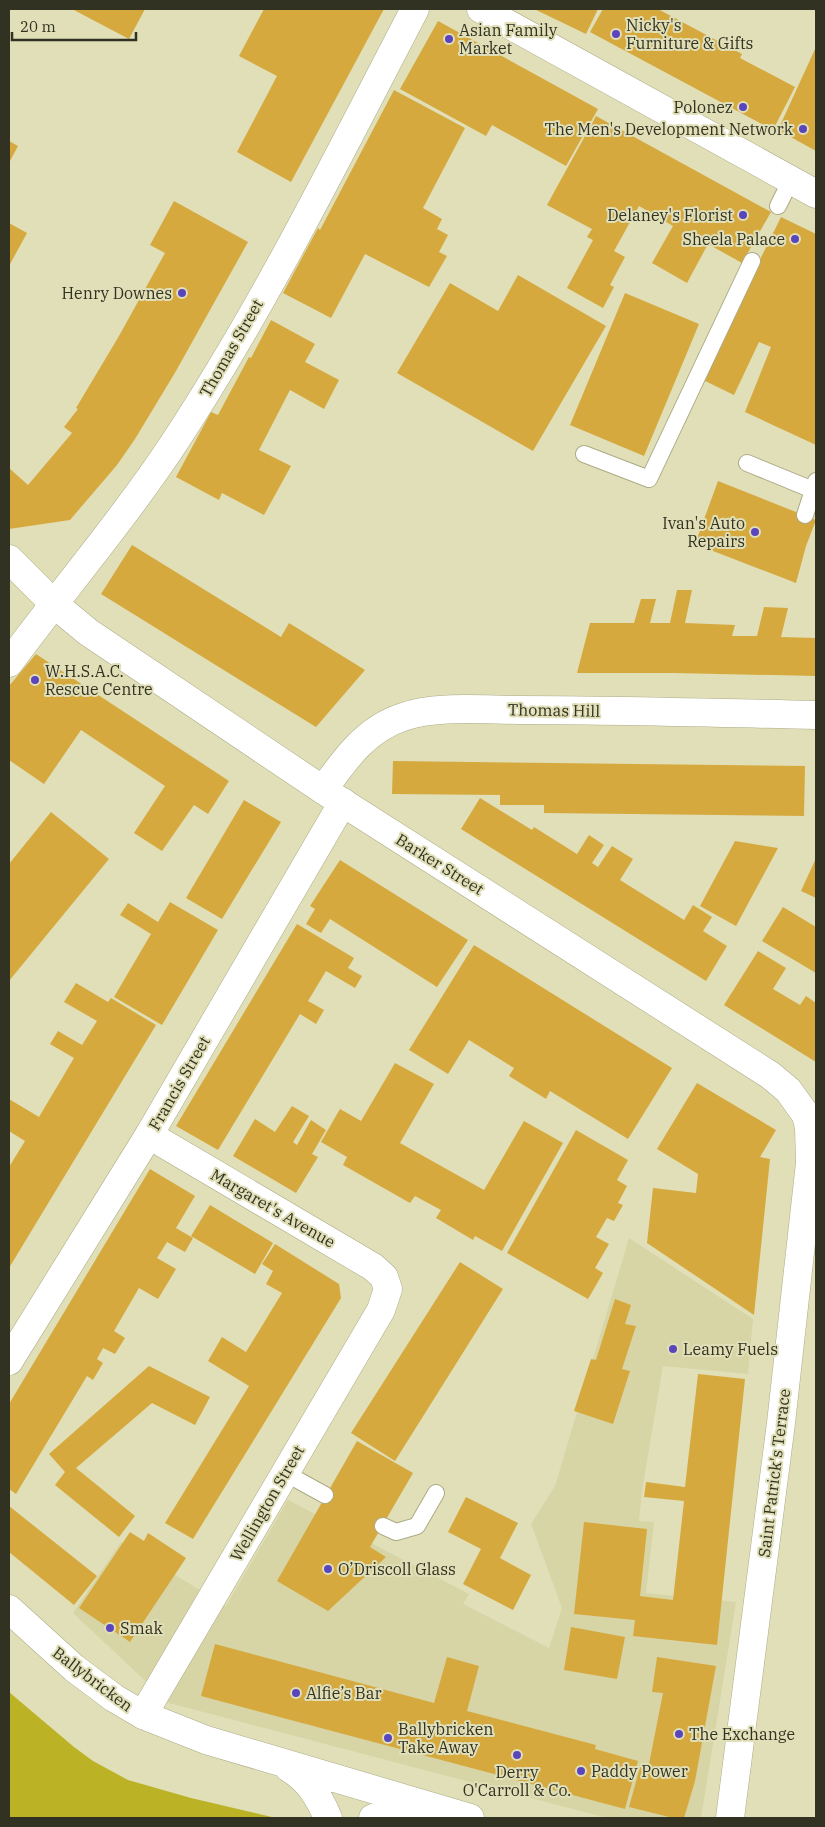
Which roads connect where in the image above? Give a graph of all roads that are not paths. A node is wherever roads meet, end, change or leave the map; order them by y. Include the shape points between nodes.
1 (416, 9) edge
2 (480, 9) edge
3 (791, 180) junction
4 (816, 194) edge
5 (778, 206) dead end
6 (752, 261) dead end
7 (584, 454) dead end
8 (747, 463) dead end
9 (815, 486) edge
10 (805, 515) dead end
11 (9, 558) edge
12 (53, 603) junction
13 (9, 663) edge
14 (816, 715) edge
15 (333, 796) junction
16 (813, 1128) edge
17 (149, 1134) junction
18 (388, 1289) joint
19 (9, 1361) edge
20 (285, 1473) junction
21 (436, 1492) dead end
22 (325, 1495) dead end
23 (383, 1526) dead end
24 (9, 1610) edge
25 (143, 1715) junction
26 (274, 1760) junction
27 (440, 1810) junction
28 (328, 1818) edge
29 (372, 1818) edge
30 (470, 1818) edge
31 (730, 1818) edge

1 - 12 street, Thomas Street via 315,201 210,385 137,496
2 - 3 street
3 - 4 street
3 - 5 lane
6 - 7 lane via 649,479
8 - 9 lane
9 - 10 lane
11 - 12 street, Barker Street
12 - 13 street, Thomas Street
12 - 15 street, Barker Street via 88,632
14 - 15 street, Thomas Hill via 555,710 422,712 404,716 369,735 347,757
15 - 16 street, Barker Street via 770,1076 798,1102
15 - 17 street, Francis Street
16 - 31 street, Saint Patrick's Terrace via 801,1251
17 - 18 street, Margaret's Avenue via 373,1267 384,1277
17 - 19 street, Francis Street
18 - 20 street, Wellington Street via 381,1310
20 - 22 lane
20 - 25 street, Wellington Street
21 - 23 lane via 417,1526 396,1532
24 - 25 street, Ballybricken via 74,1668
25 - 26 street, Ballybricken via 206,1740
26 - 27 street, Ballybricken
26 - 28 street, Ballybricken via 305,1780 318,1796
27 - 29 street, Ballybricken via 412,1807
27 - 30 street, Ballybricken

